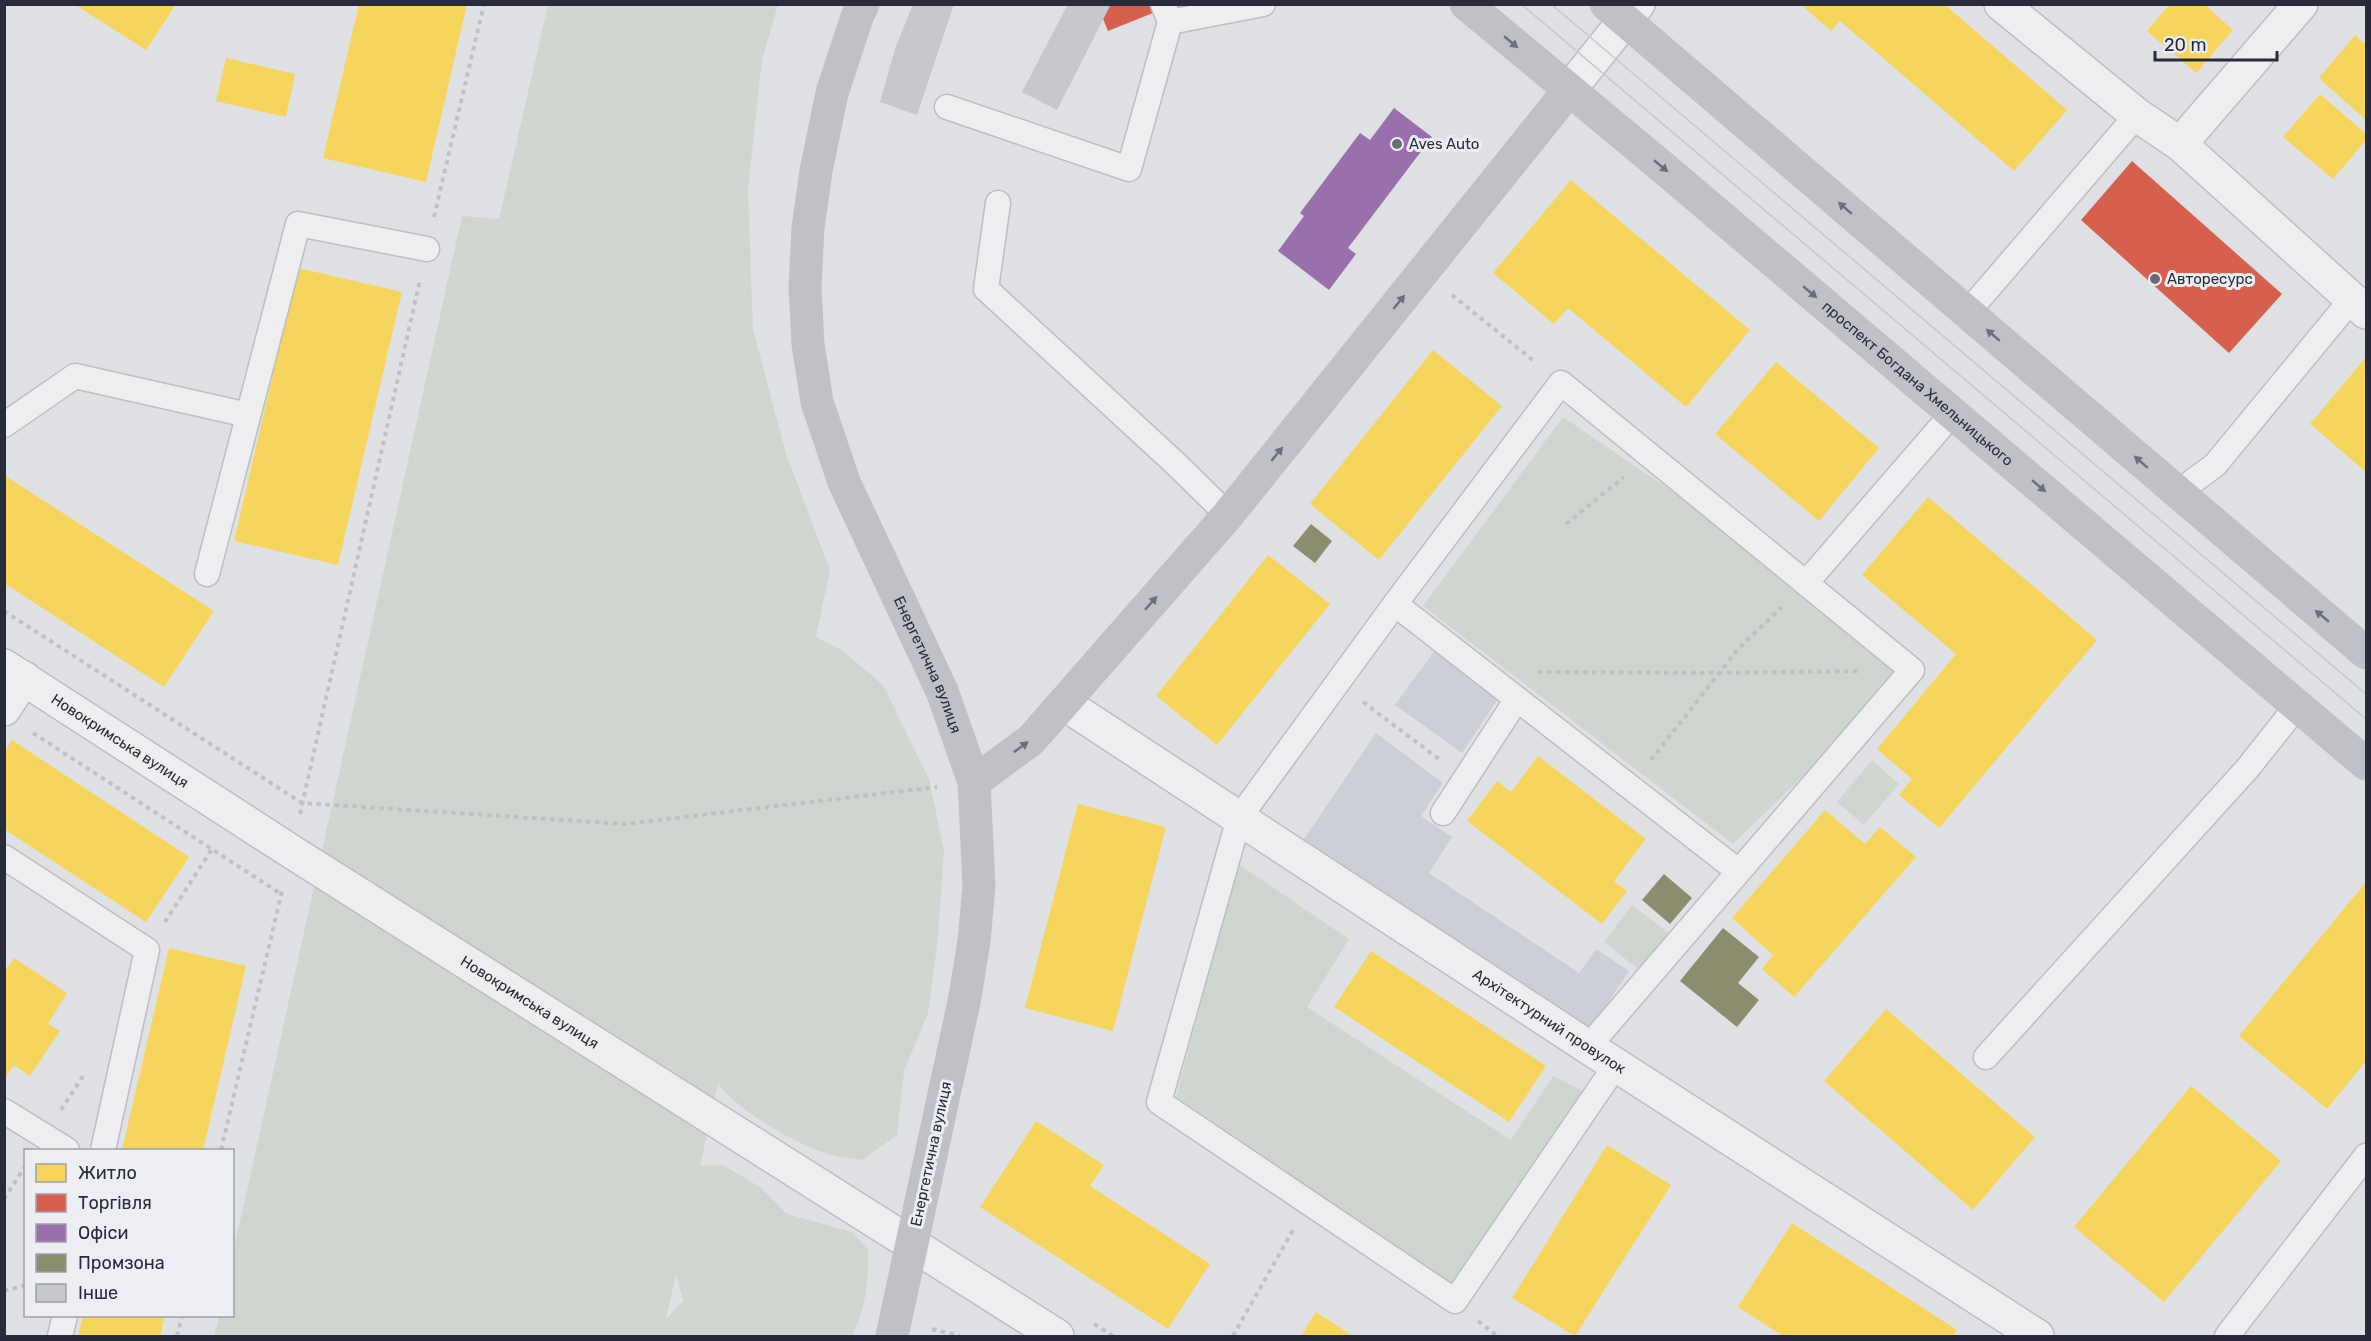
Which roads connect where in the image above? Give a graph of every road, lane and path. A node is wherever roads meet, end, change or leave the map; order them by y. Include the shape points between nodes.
1 (484, 4) edge
2 (863, 4) edge
3 (1263, 4) edge
4 (1466, 4) edge
5 (2001, 4) edge
6 (2301, 4) edge
7 (1623, 10) edge
8 (1167, 13) edge
9 (1569, 90) junction
10 (947, 107) dead end
11 (2137, 116) junction
12 (2180, 144) junction
13 (998, 203) dead end
14 (427, 249) junction
15 (1444, 288) dead end
16 (2359, 306) edge
17 (1967, 313) junction
18 (1561, 383) junction
19 (1953, 413) junction
20 (249, 416) junction
21 (4, 425) edge
22 (1650, 456) junction
23 (2177, 493) junction
24 (1228, 515) junction
25 (1566, 524) dead end
26 (207, 574) dead end
27 (1806, 583) junction
28 (1395, 604) junction
29 (4, 611) edge
30 (344, 616) dead end
31 (2367, 653) edge
32 (1912, 670) junction
33 (1482, 671) junction
34 (14, 672) edge
35 (1720, 673) junction
36 (1338, 683) junction
37 (1517, 699) junction
38 (1065, 704) junction
39 (2298, 706) junction
40 (14, 718) edge
41 (2367, 764) edge
42 (1466, 779) junction
43 (974, 782) junction
44 (1630, 787) junction
45 (1443, 813) dead end
46 (1239, 818) junction
47 (212, 849) junction
48 (4, 857) edge
49 (1738, 871) junction
50 (281, 894) dead end
51 (147, 950) junction
52 (1588, 1047) junction
53 (1986, 1058) dead end
54 (1616, 1065) junction
55 (4, 1111) edge
56 (65, 1149) edge
57 (104, 1149) edge
58 (2367, 1156) edge
59 (24, 1168) edge
60 (4, 1199) edge
61 (1308, 1202) junction
62 (912, 1244) junction
63 (24, 1286) edge
64 (4, 1291) edge
65 (65, 1317) edge
66 (182, 1317) edge
67 (60, 1336) edge
68 (177, 1336) edge
69 (892, 1336) edge
70 (1057, 1336) edge
71 (1233, 1336) edge
72 (2037, 1336) edge
73 (2227, 1336) edge

1 - 14 path
2 - 43 main road, Енергетична вулиця via 832,93 816,171 805,287 808,344 817,402 844,482 942,691
3 - 8 lane
4 -> 9 main road, проспект Богдана Хмельницького
5 - 11 street
6 - 12 street
7 - 9 street
17 -> 7 main road
8 - 10 lane via 1129,169
9 -> 19 main road, проспект Богдана Хмельницького
24 -> 9 main road
11 - 12 street
11 - 17 lane
12 - 16 street
13 - 24 lane via 986,289
14 - 20 lane via 298,224
14 - 30 path
15 - 18 path
16 - 23 lane via 2215,465
23 -> 17 main road
18 - 22 lane
18 - 28 lane
19 - 27 lane
19 -> 39 main road, проспект Богдана Хмельницького
20 - 21 lane via 75,376
20 - 26 lane
22 - 25 path
22 - 27 lane
31 -> 23 main road
38 -> 24 main road
27 - 32 lane
27 - 35 path via 1738,649
28 - 33 lane
28 - 36 lane
29 - 43 path via 302,803 625,824
32 - 35 path
32 - 49 lane
33 - 35 path
33 - 37 lane
34 - 40 street
34 - 62 street, Новокримська вулиця
35 - 44 path
36 - 42 path
36 - 46 lane
37 - 42 lane
37 - 44 lane
43 -> 38 main road via 1031,740
38 - 46 street, Архітектурний провулок
39 - 41 main road, проспект Богдана Хмельницького
39 - 53 lane via 2239,778
40 - 47 path
42 - 45 lane
43 - 62 main road, Енергетична вулиця via 979,886 974,941
44 - 49 lane
46 - 52 street, Архітектурний провулок
46 - 61 lane via 1159,1102
47 - 50 path
47 - 51 path
48 - 51 lane
49 - 52 lane
51 - 57 lane
52 - 54 street, Архітектурний провулок
54 - 61 lane via 1455,1301
54 - 72 street, Архітектурний провулок
55 - 56 lane
58 - 73 lane
59 - 60 path
61 - 71 path
62 - 69 main road, Енергетична вулиця
62 - 70 street, Новокримська вулиця
63 - 64 path
65 - 67 lane
66 - 68 path

